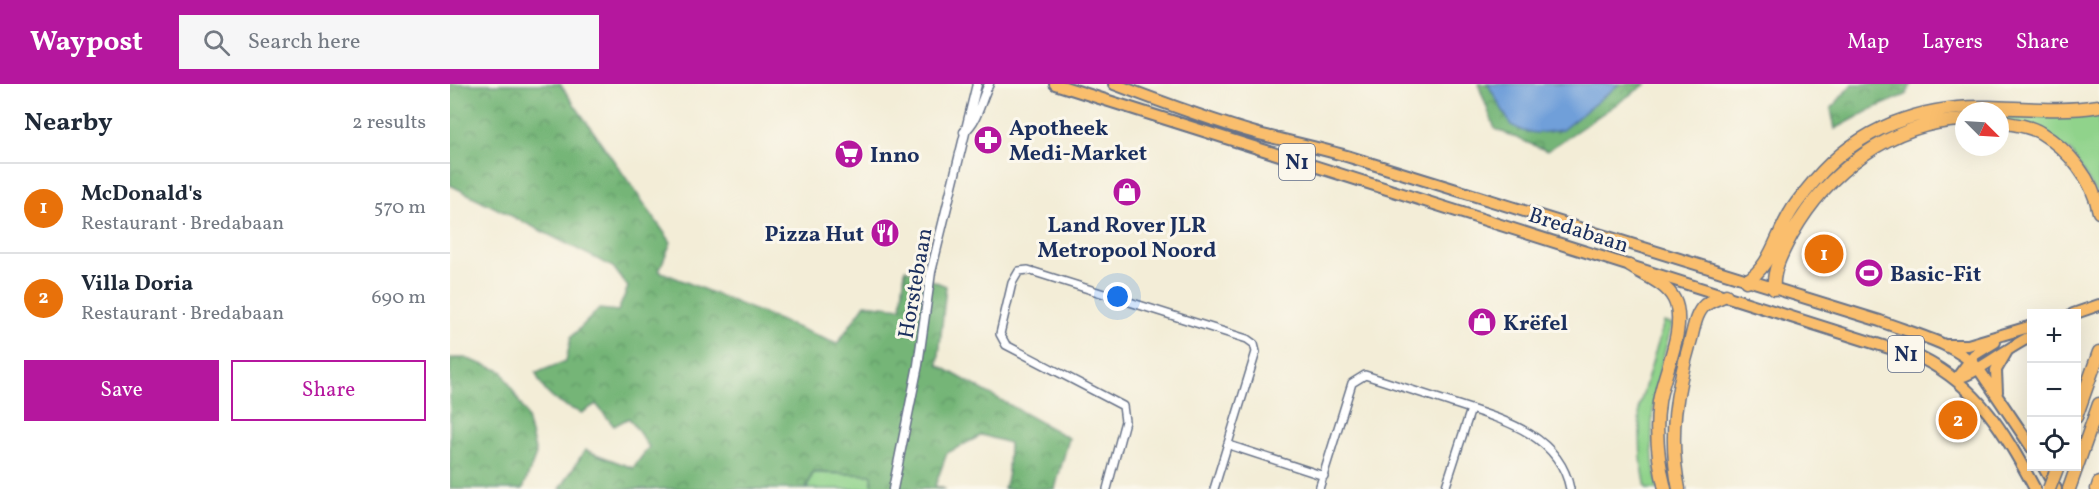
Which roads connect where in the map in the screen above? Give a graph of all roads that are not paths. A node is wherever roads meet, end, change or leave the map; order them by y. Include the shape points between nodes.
1 (977, 84) edge
2 (989, 84) edge
3 (1055, 84) edge
4 (1114, 84) edge
5 (2099, 106) edge
6 (1955, 121) edge
7 (2009, 124) edge
8 (963, 132) junction
9 (1353, 158) junction
10 (1344, 176) junction
11 (2099, 212) edge
12 (1630, 266) junction
13 (1746, 281) junction
14 (1774, 290) junction
15 (1726, 295) junction
16 (2099, 304) edge
17 (1824, 306) junction
18 (2081, 311) edge
19 (1819, 325) junction
20 (2027, 327) edge
21 (2007, 334) junction
22 (2027, 338) edge
23 (1944, 345) junction
24 (2011, 346) junction
25 (2099, 352) edge
26 (1974, 364) junction
27 (1957, 378) junction
28 (1997, 392) junction
29 (2081, 403) edge
30 (2099, 404) edge
31 (1471, 409) junction
32 (2027, 441) edge
33 (1229, 445) junction
34 (2045, 471) edge
35 (2056, 471) edge
36 (1324, 476) junction
37 (2099, 483) edge
38 (2051, 488) edge
39 (894, 489) edge
40 (1107, 489) edge
41 (1214, 489) edge
42 (1320, 489) edge
43 (1445, 489) edge
44 (1570, 489) edge
45 (1665, 489) edge
46 (1679, 489) edge
47 (2035, 489) edge
48 (2069, 489) edge
49 (2097, 489) edge

1 - 8 street, Horstebaan
2 - 8 street via 975,123
3 - 10 main road, Bredabaan / N1
4 - 9 main road, Bredabaan / N1 via 1259,134
5 - 13 highway via 1951,108 1906,117 1877,128 1829,164 1791,211 1762,270
6 - 14 highway via 1926,125 1903,134 1858,158 1834,178 1811,204 1787,242 1775,272
7 - 11 highway via 2040,132 2062,149 2084,173
8 - 39 street, Horstebaan via 931,272
9 - 10 main road via 1343,158 1338,164
9 - 13 main road, Bredabaan / N1
10 - 12 main road, Bredabaan / N1
12 - 15 main road, Bredabaan / N1
12 - 45 highway via 1668,291 1678,309 1677,330 1659,403 1659,459
13 - 14 main road, Bredabaan / N1
14 - 17 main road, Bredabaan / N1
15 - 19 main road, Bredabaan / N1
15 - 46 highway via 1706,305 1698,315 1682,370 1672,436
16 - 18 main road
17 - 19 main road via 1829,318
17 - 23 main road, Bredabaan / N1 via 1880,321
19 - 27 main road, Bredabaan / N1 via 1922,358
20 - 21 main road
21 - 23 main road via 1968,345
21 - 26 main road via 1983,348
22 - 24 main road
23 - 26 main road, Bredabaan / N1
24 - 26 main road
24 - 28 main road via 1996,370
25 - 29 highway
26 - 27 main road
26 - 28 main road, Bredabaan / N1
27 - 47 main road, Bredabaan / N1 via 1996,420
28 - 32 main road, Bredabaan / N1
30 - 48 highway
31 - 36 street via 1365,375 1356,379
31 - 43 street
31 - 44 street via 1513,422 1550,449 1568,475
33 - 36 street
33 - 40 street via 1256,352 1254,344 1028,270 1019,271 1012,283 1000,334 1006,345 1123,406 1125,421
33 - 41 street
34 - 38 main road
35 - 38 highway, bridge
36 - 42 street
37 - 49 highway

